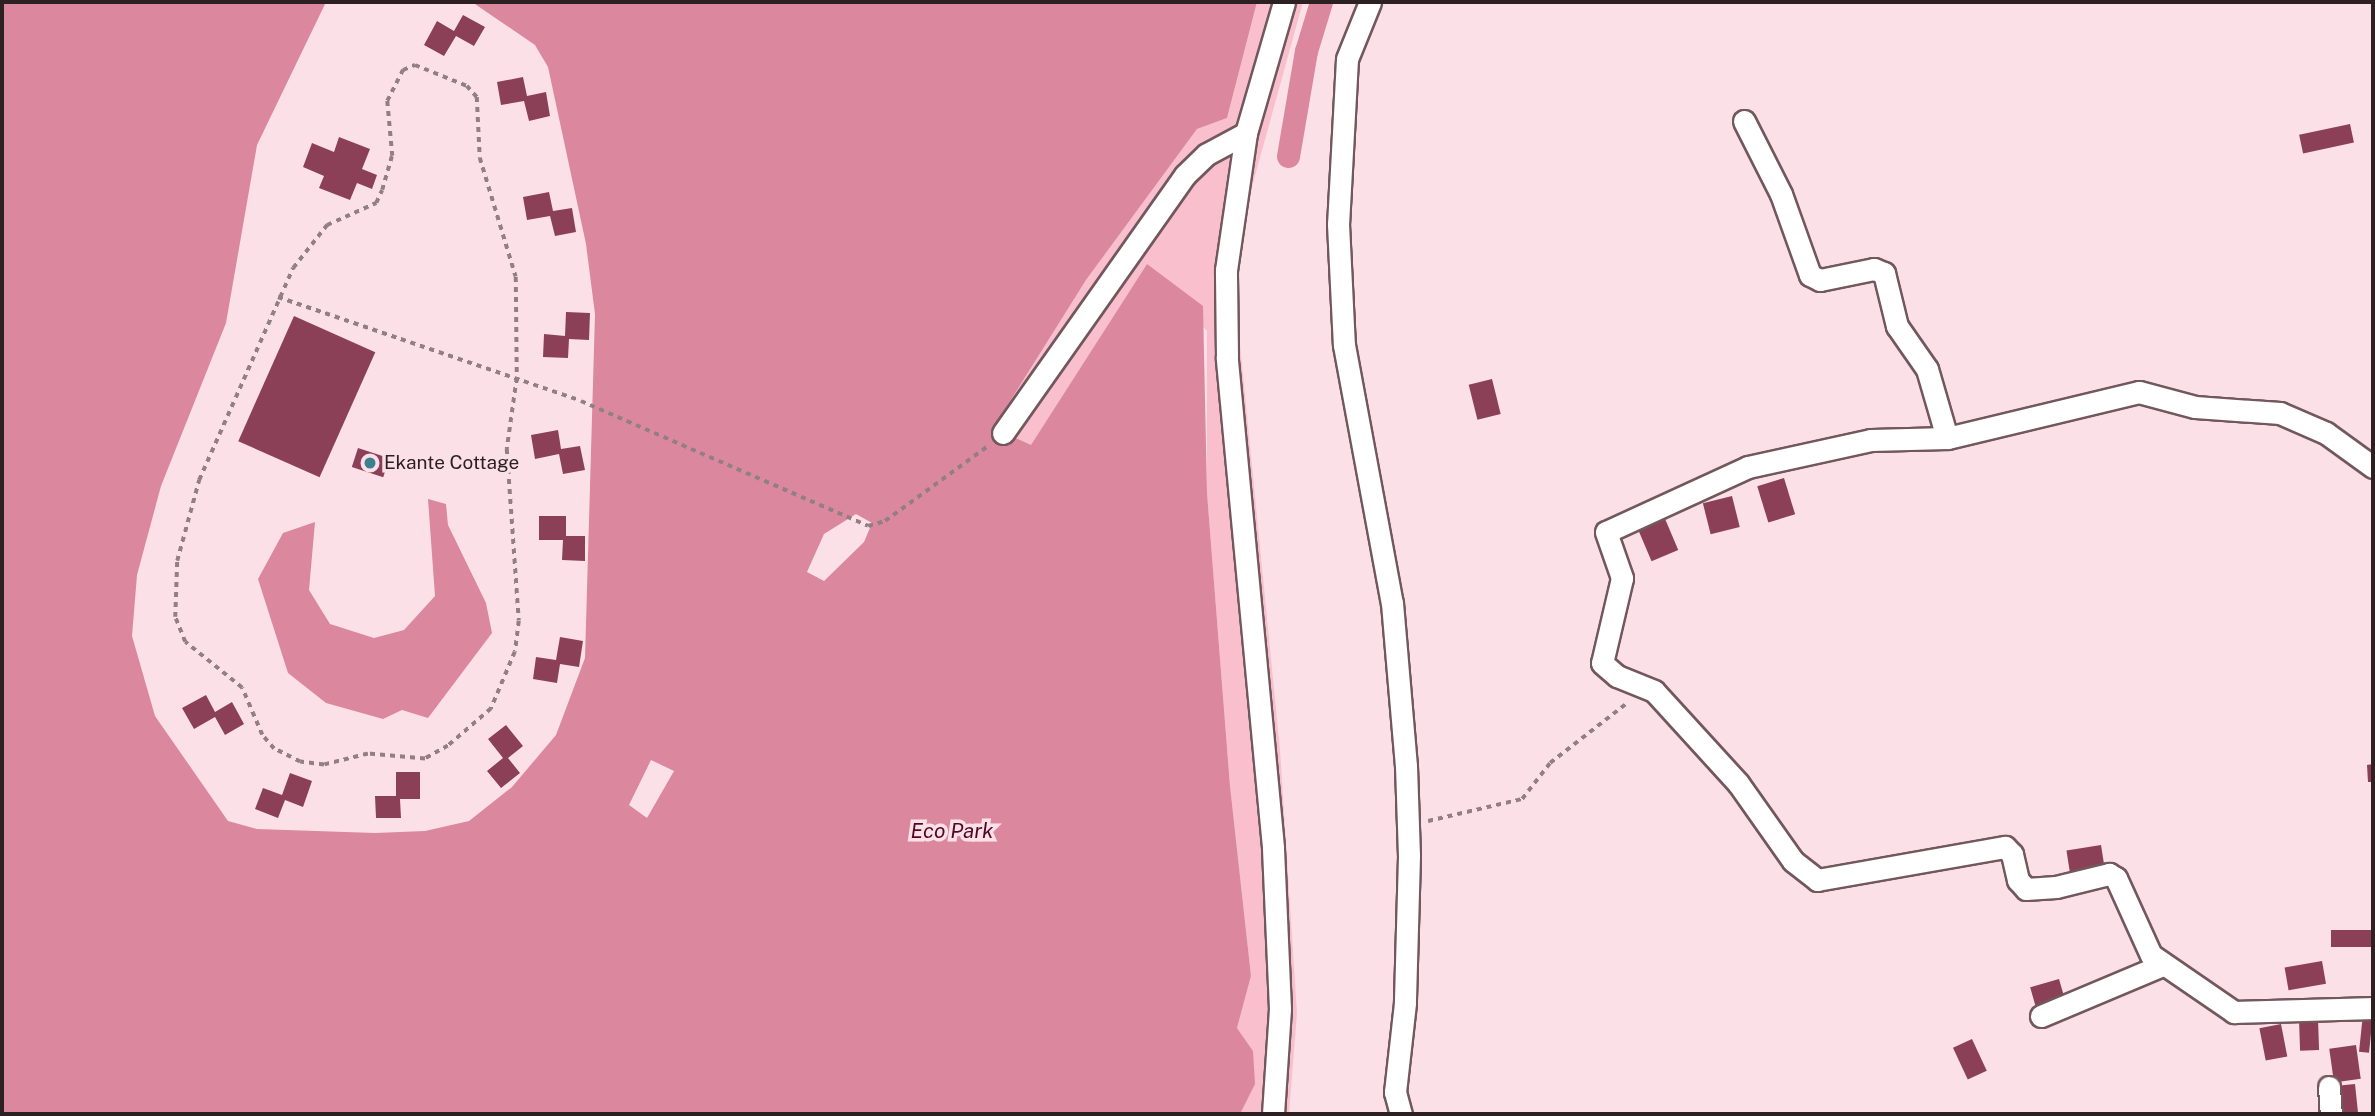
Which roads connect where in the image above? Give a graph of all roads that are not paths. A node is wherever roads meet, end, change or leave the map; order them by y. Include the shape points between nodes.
1 (1284, 2) edge
2 (1370, 2) edge
3 (1744, 121) dead end
4 (1246, 133) junction
5 (1003, 433) road end
6 (1947, 438) junction
7 (2373, 467) edge
8 (2160, 966) junction
9 (2373, 1008) edge
10 (2041, 1016) dead end
11 (2329, 1087) dead end
12 (1273, 1114) edge
13 (1401, 1114) edge
14 (2331, 1114) edge

1 - 4 street
2 - 13 street via 1347,59 1339,237 1347,367 1392,603 1408,825 1405,1003 1395,1092
3 - 6 street via 1781,194 1810,275 1820,280 1874,269 1884,273 1897,326 1923,361
4 - 5 street via 1207,154 1185,175
4 - 12 street via 1226,270 1227,357 1273,847 1280,1009
6 - 7 street via 2152,393 2195,407 2280,413 2326,433
6 - 8 street via 1871,440 1748,467 1606,532 1622,578 1602,663 1654,691 1738,783 1805,874 1829,879 2004,847 2012,854 2018,880 2026,889 2109,874 2120,886 2138,933
8 - 9 street via 2234,1012
8 - 10 street
11 - 14 street

